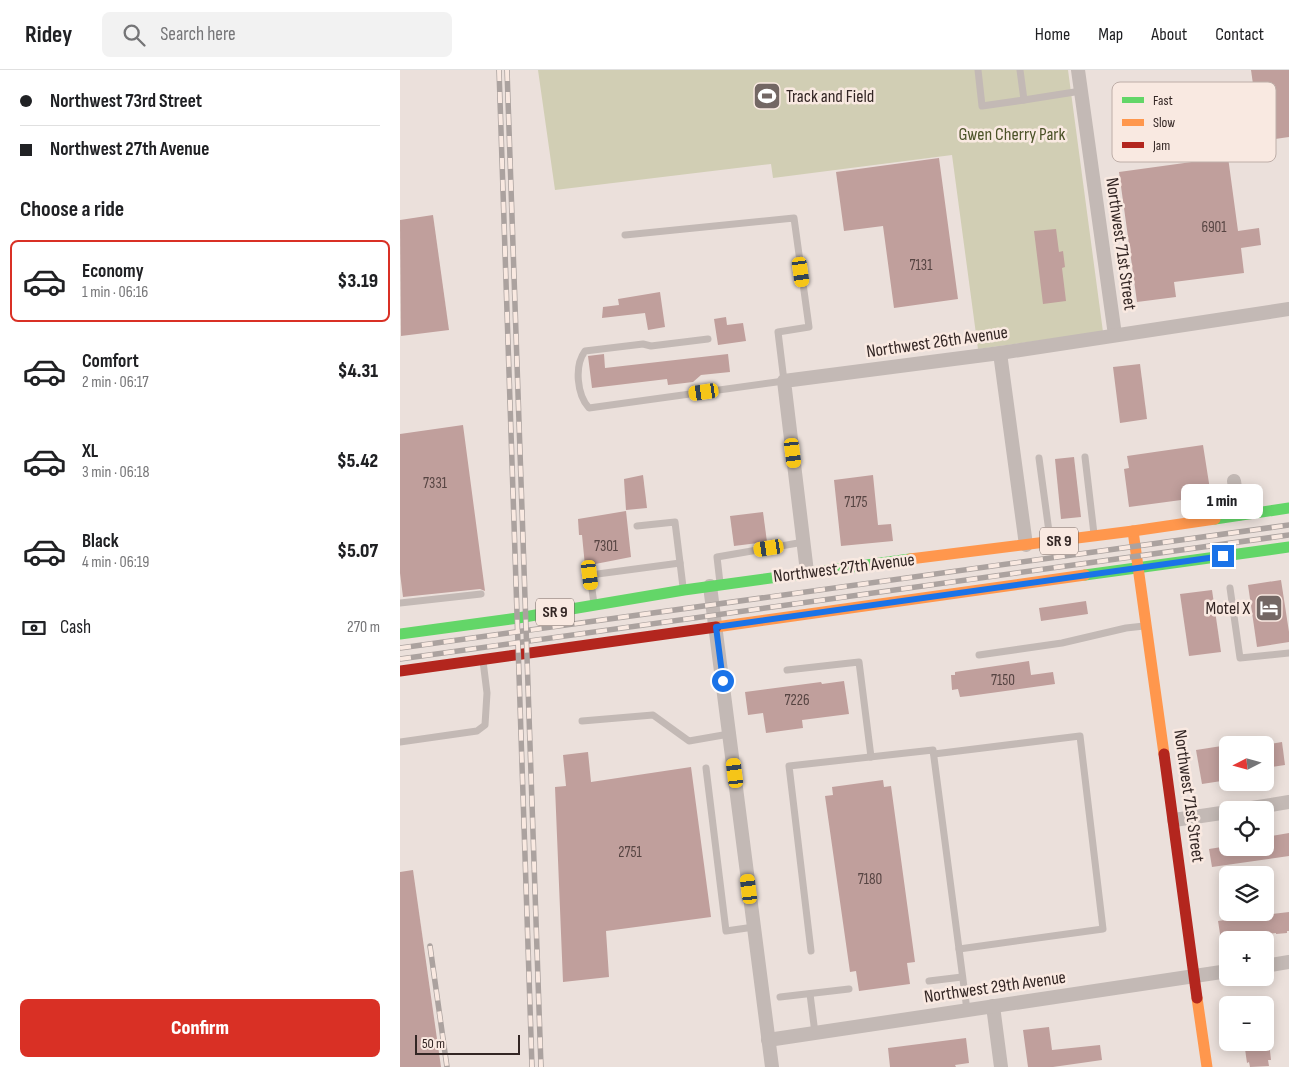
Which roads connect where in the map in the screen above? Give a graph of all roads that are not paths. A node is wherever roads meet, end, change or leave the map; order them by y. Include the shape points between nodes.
1 (978, 70) edge
2 (1020, 70) edge
3 (1078, 70) edge
4 (1081, 91) junction
5 (1024, 100) junction
6 (624, 235) dead end
7 (1289, 309) edge
8 (1114, 335) junction
9 (708, 339) dead end
10 (1000, 353) junction
11 (784, 381) junction
12 (1085, 457) dead end
13 (1039, 458) dead end
14 (1234, 481) dead end
15 (1289, 508) edge
16 (1239, 514) junction
17 (638, 526) dead end
18 (1133, 531) junction
19 (1094, 536) junction
20 (804, 542) junction
21 (1050, 542) junction
22 (1026, 545) junction
23 (1289, 547) edge
24 (680, 563) junction
25 (1139, 568) junction
26 (807, 572) junction
27 (716, 586) junction
28 (1230, 588) dead end
29 (684, 590) junction
30 (481, 594) dead end
31 (400, 604) edge
32 (594, 605) junction
33 (1147, 626) junction
34 (716, 627) junction
35 (400, 634) edge
36 (1289, 653) edge
37 (979, 655) dead end
38 (483, 660) junction
39 (787, 670) dead end
40 (400, 671) edge
41 (582, 721) dead end
42 (730, 734) junction
43 (400, 742) edge
44 (934, 754) junction
45 (871, 757) junction
46 (706, 768) dead end
47 (1289, 802) edge
48 (1274, 804) edge
49 (1219, 813) edge
50 (1174, 820) junction
51 (754, 928) junction
52 (959, 949) junction
53 (811, 951) dead end
54 (1289, 962) edge
55 (1274, 964) edge
56 (1219, 972) edge
57 (1195, 976) junction
58 (962, 977) junction
59 (929, 981) dead end
60 (849, 989) dead end
61 (810, 994) junction
62 (780, 998) dead end
63 (993, 1006) junction
64 (967, 1010) junction
65 (816, 1033) junction
66 (768, 1040) junction
67 (772, 1067) edge
68 (1001, 1067) edge
69 (1207, 1067) edge

1 - 5 lane via 982,106
2 - 5 lane
3 - 4 street, Northwest 71st Street
4 - 5 lane
4 - 8 street, Northwest 71st Street
6 - 11 lane via 794,218 809,327 778,332
7 - 8 street, Northwest 26th Avenue
8 - 10 street, Northwest 26th Avenue
9 - 11 lane, Northwest 26th Avenue via 585,351 580,357 579,381 584,402 590,408
10 - 11 street, Northwest 26th Avenue
10 - 22 street
11 - 20 street
12 - 19 lane
13 - 21 lane
14 - 16 street
15 - 16 main road, Northwest 27th Avenue / SR 9
16 - 18 main road, Northwest 27th Avenue / SR 9
17 - 24 lane via 675,522
18 - 19 main road, Northwest 27th Avenue / SR 9
18 - 25 main road, Northwest 71st Street
19 - 21 main road, Northwest 27th Avenue / SR 9
20 - 26 street
20 - 27 lane via 717,557
21 - 22 main road, Northwest 27th Avenue / SR 9
22 - 26 main road, Northwest 27th Avenue / SR 9
23 - 25 main road, SR 9
24 - 29 lane
24 - 32 lane via 590,575
25 - 33 main road, Northwest 71st Street
25 - 34 main road, SR 9
26 - 27 main road, Northwest 27th Avenue / SR 9
27 - 29 main road, Northwest 27th Avenue / SR 9
27 - 34 street
28 - 36 lane via 1240,658
29 - 32 main road, Northwest 27th Avenue / SR 9
30 - 31 lane
32 - 35 main road, Northwest 27th Avenue / SR 9
33 - 37 lane
33 - 50 main road, Northwest 71st Street
34 - 38 main road, SR 9
34 - 42 street
38 - 40 main road, SR 9
38 - 43 lane via 487,693 485,725 481,729
39 - 45 lane via 859,662
41 - 42 lane via 653,714 689,740
42 - 51 street
44 - 45 lane via 933,750
44 - 52 lane
44 - 52 lane via 1080,736 1103,930
45 - 53 lane via 789,766
46 - 51 lane via 726,931
47 - 48 street
49 - 50 street
50 - 57 main road, Northwest 71st Street
51 - 66 street
52 - 58 lane
54 - 55 street
56 - 57 street, Northwest 29th Avenue
57 - 63 street, Northwest 29th Avenue
57 - 69 main road, Northwest 71st Street
58 - 59 lane
58 - 64 lane
60 - 61 lane
61 - 62 lane
61 - 65 lane
63 - 64 street, Northwest 29th Avenue
63 - 68 street
64 - 65 street, Northwest 29th Avenue
65 - 66 street, Northwest 29th Avenue
66 - 67 street

